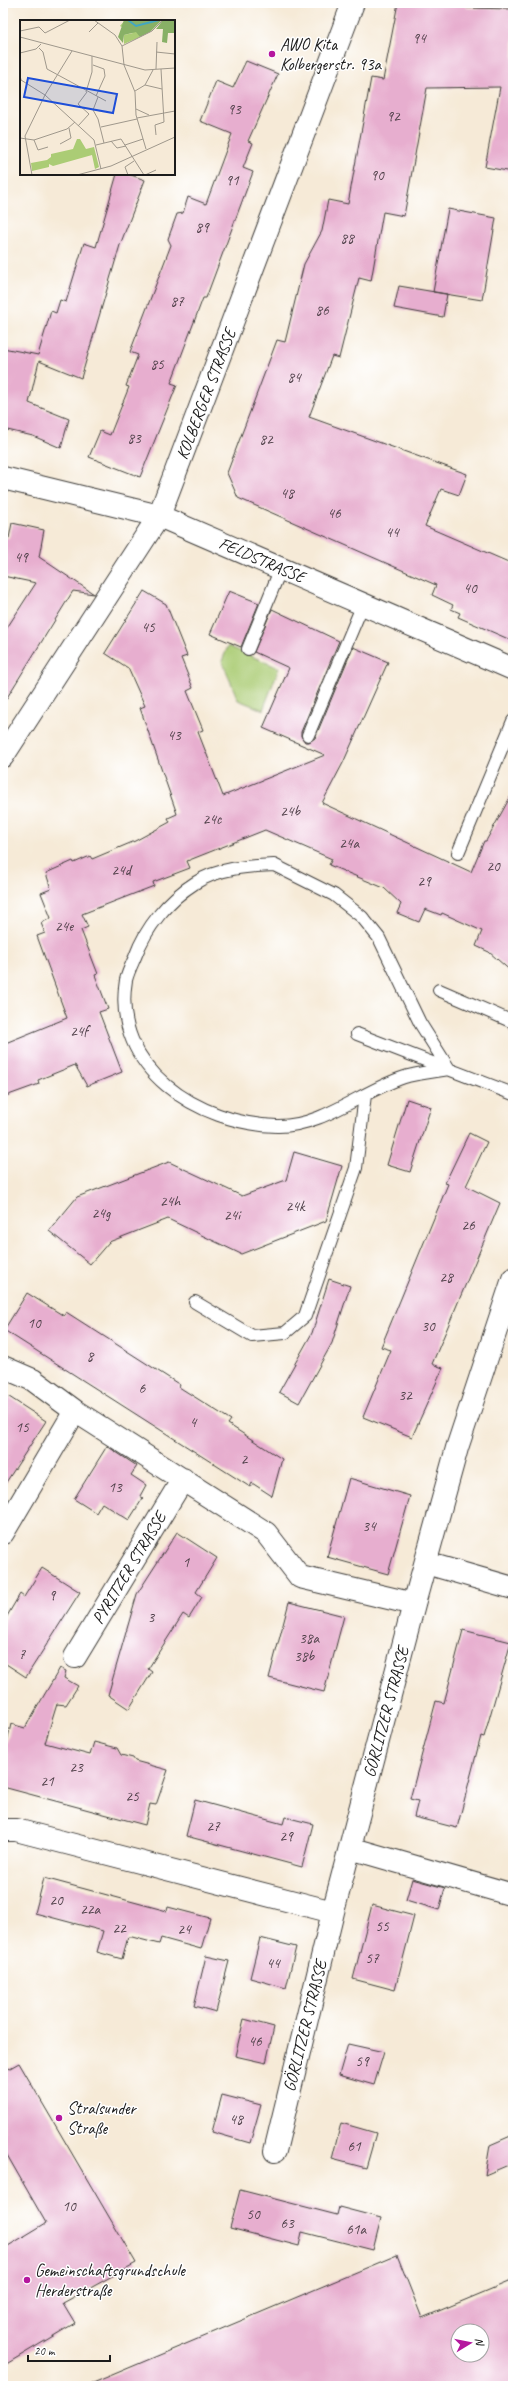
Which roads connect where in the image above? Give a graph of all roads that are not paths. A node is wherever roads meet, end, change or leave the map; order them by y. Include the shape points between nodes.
1 (353, 3) edge
2 (3, 478) edge
3 (158, 516) junction
4 (281, 568) junction
5 (363, 604) junction
6 (248, 650) dead end
7 (513, 669) edge
8 (513, 721) edge
9 (308, 735) dead end
10 (3, 756) edge
11 (458, 853) dead end
12 (439, 990) dead end
13 (513, 1022) edge
14 (357, 1034) dead end
15 (448, 1069) junction
16 (513, 1094) edge
17 (365, 1096) junction
18 (513, 1278) edge
19 (195, 1302) dead end
20 (3, 1367) edge
21 (75, 1411) junction
22 (183, 1479) junction
23 (3, 1533) edge
24 (426, 1563) junction
25 (513, 1588) edge
26 (414, 1604) junction
27 (75, 1657) dead end
28 (3, 1830) edge
29 (350, 1848) junction
30 (513, 1895) edge
31 (333, 1912) junction
32 (275, 2151) dead end

1 - 3 street, KOLBERGER STRASSE
2 - 3 street, FELDSTRASSE
3 - 4 street, FELDSTRASSE
3 - 10 street, KOLBERGER STRASSE
4 - 5 street, FELDSTRASSE
4 - 6 lane
5 - 7 street, FELDSTRASSE
5 - 9 lane
8 - 11 lane
12 - 13 lane
14 - 15 lane
15 - 16 lane
15 - 17 lane via 408,1076
15 - 17 lane via 420,1023 379,938 362,917 334,895 305,880 274,865 223,871 196,882 151,924 126,980 125,1006 137,1051 154,1076 173,1092 216,1114 278,1126 309,1120
17 - 19 lane via 356,1168 305,1316 286,1333 252,1336
18 - 24 street, GÖRLITZER STRASSE via 457,1448
20 - 21 street via 33,1380
21 - 22 street
21 - 23 street
22 - 26 street via 266,1533 300,1577
22 - 27 street, PYRITZER STRASSE
24 - 25 street
24 - 26 street, GÖRLITZER STRASSE
26 - 29 street, GÖRLITZER STRASSE
28 - 31 street via 16,1830
29 - 30 street
29 - 31 street, GÖRLITZER STRASSE
31 - 32 street, GÖRLITZER STRASSE

